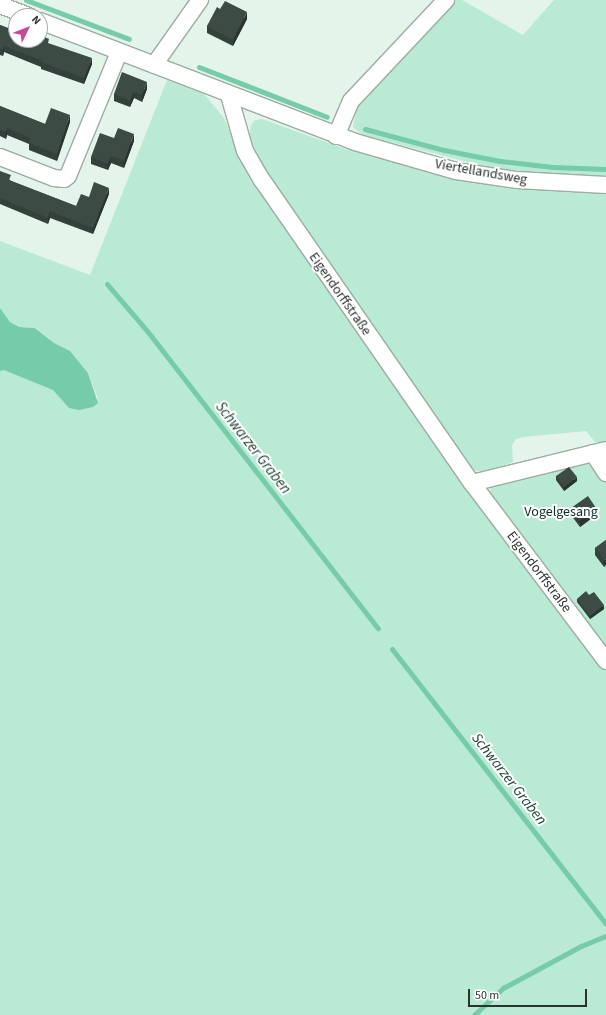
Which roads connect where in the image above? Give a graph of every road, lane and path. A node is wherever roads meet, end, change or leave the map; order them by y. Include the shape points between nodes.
1 (200, 0) edge
2 (446, 0) edge
3 (48, 24) edge
4 (119, 52) junction
5 (154, 65) junction
6 (229, 94) junction
7 (336, 136) junction
8 (0, 157) edge
9 (606, 185) edge
10 (599, 452) edge
11 (606, 473) edge
12 (472, 483) junction
13 (606, 661) edge

1 - 5 street
2 - 7 street via 351,101
3 - 4 street
4 - 5 street
4 - 8 street via 68,176 64,179 54,178
5 - 6 street
6 - 7 street, Viertellandsweg
6 - 12 street, Eigendorffstraße via 245,152 262,180
7 - 9 street, Viertellandsweg via 456,171 517,180
10 - 11 street
10 - 12 street
12 - 13 street, Eigendorffstraße

